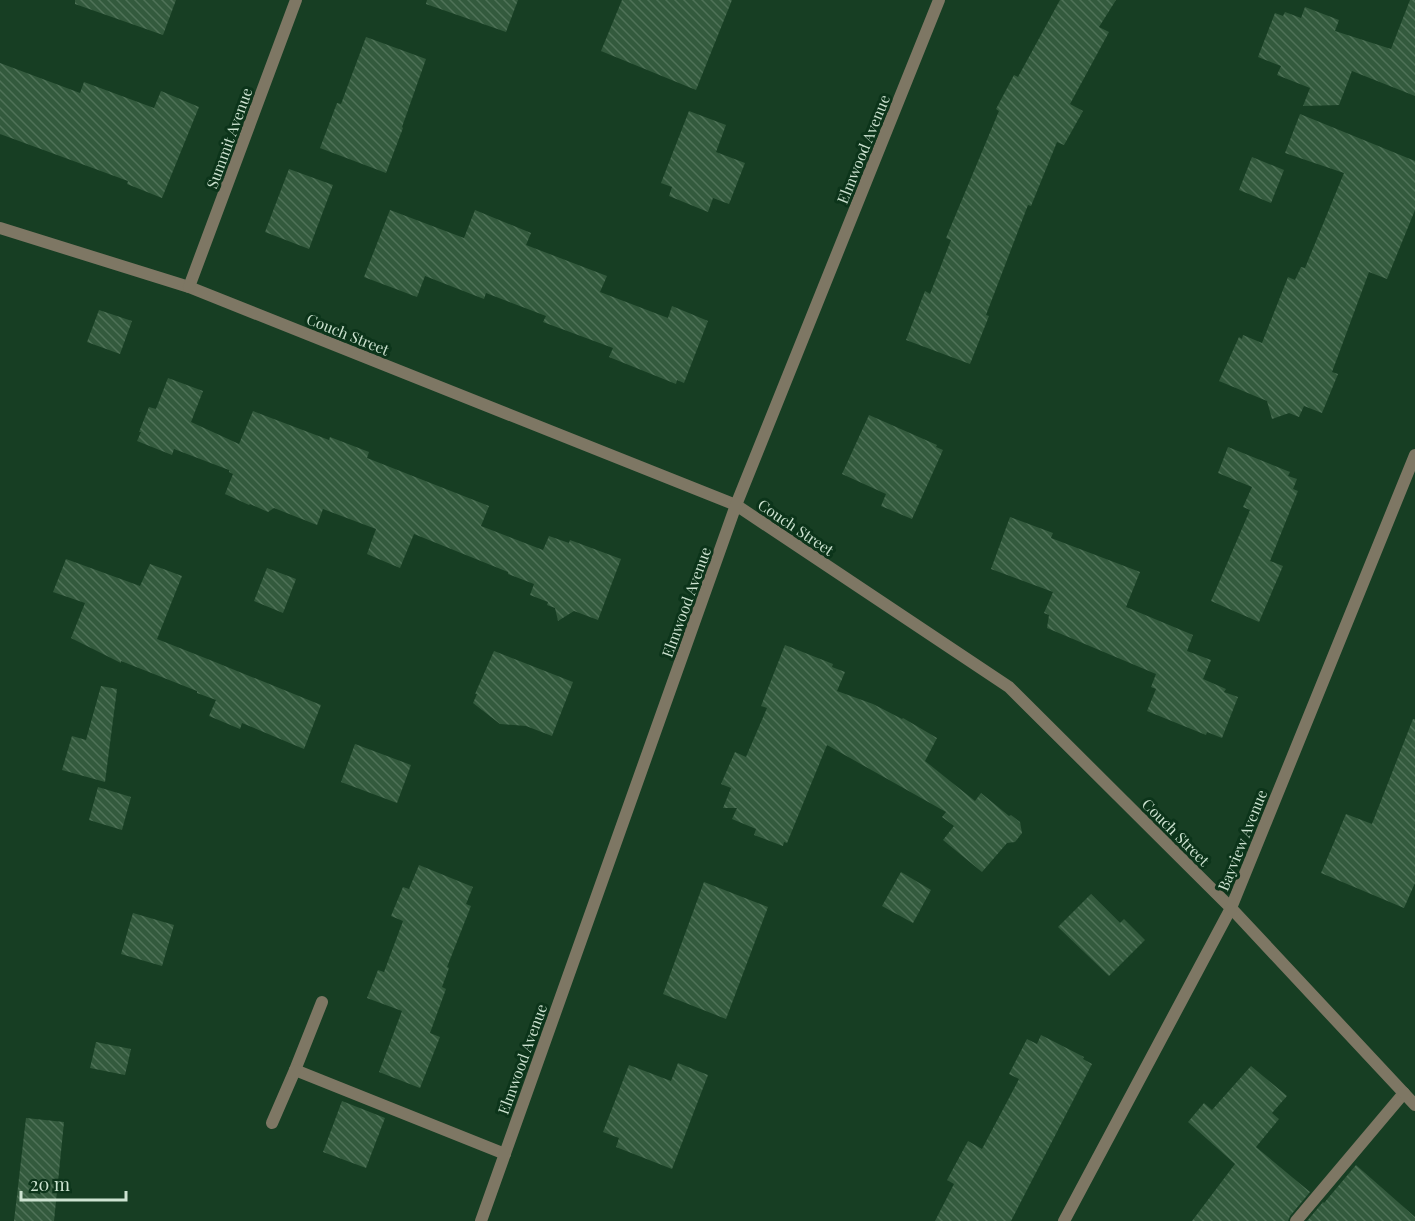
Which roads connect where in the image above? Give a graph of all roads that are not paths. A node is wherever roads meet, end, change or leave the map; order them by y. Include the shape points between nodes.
1 (296, 0) edge
2 (939, 0) edge
3 (0, 228) edge
4 (189, 287) junction
5 (1415, 455) edge
6 (736, 505) junction
7 (1231, 908) junction
8 (322, 1002) dead end
9 (295, 1070) junction
10 (1404, 1093) junction
11 (1415, 1105) edge
12 (272, 1123) dead end
13 (505, 1154) junction
14 (481, 1221) edge
15 (1064, 1221) edge
16 (1296, 1221) edge

1 - 4 street, Summit Avenue
2 - 6 street, Elmwood Avenue
3 - 4 street, Couch Street
4 - 6 street, Couch Street
5 - 7 street, Bayview Avenue
6 - 7 street, Couch Street via 1009,687
6 - 13 street, Elmwood Avenue
7 - 10 street, Couch Street
7 - 15 street, Bayview Avenue
8 - 9 street
9 - 12 street
9 - 13 street
10 - 11 street, Couch Street
10 - 16 street
13 - 14 street, Elmwood Avenue

